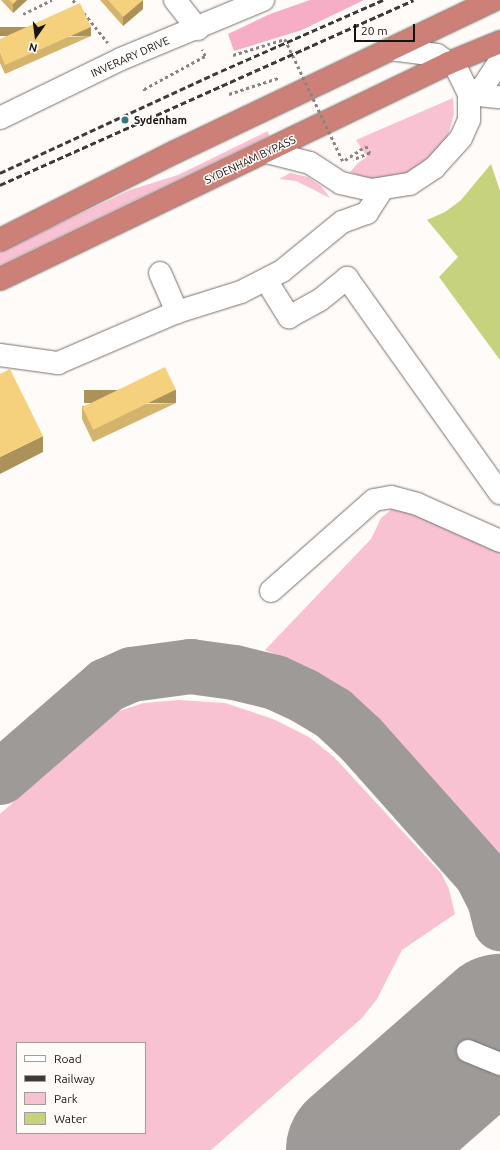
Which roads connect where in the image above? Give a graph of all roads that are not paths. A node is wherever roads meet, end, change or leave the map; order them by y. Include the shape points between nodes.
1 (175, 0) edge
2 (263, 0) edge
3 (494, 0) edge
4 (199, 38) junction
5 (500, 42) edge
6 (390, 49) junction
7 (500, 62) edge
8 (449, 63) junction
9 (469, 94) junction
10 (500, 96) edge
11 (0, 118) edge
12 (267, 152) junction
13 (382, 190) junction
14 (0, 240) edge
15 (160, 273) dead end
16 (0, 279) edge
17 (266, 280) junction
18 (178, 312) junction
19 (0, 354) edge
20 (500, 493) edge
21 (500, 541) edge
22 (271, 591) dead end
23 (468, 1051) dead end
24 (500, 1064) edge

1 - 4 street
2 - 4 street, INVERARY DRIVE
3 - 6 highway
4 - 11 street, INVERARY DRIVE via 121,59
5 - 8 highway, SYDENHAM BYPASS
6 - 8 street via 437,55
6 - 14 highway
7 - 9 street via 483,87
8 - 9 street via 457,69
8 - 12 highway, SYDENHAM BYPASS
9 - 10 street
9 - 13 street via 469,120 461,138 449,154 410,184
12 - 13 street via 310,163 341,183
12 - 16 highway, SYDENHAM BYPASS
13 - 17 street via 367,213 342,222 282,272
15 - 18 street
17 - 18 street via 241,292
17 - 20 street via 289,317 320,300 347,278
18 - 19 street via 58,363
21 - 22 street via 417,504 391,497 374,500
23 - 24 street

